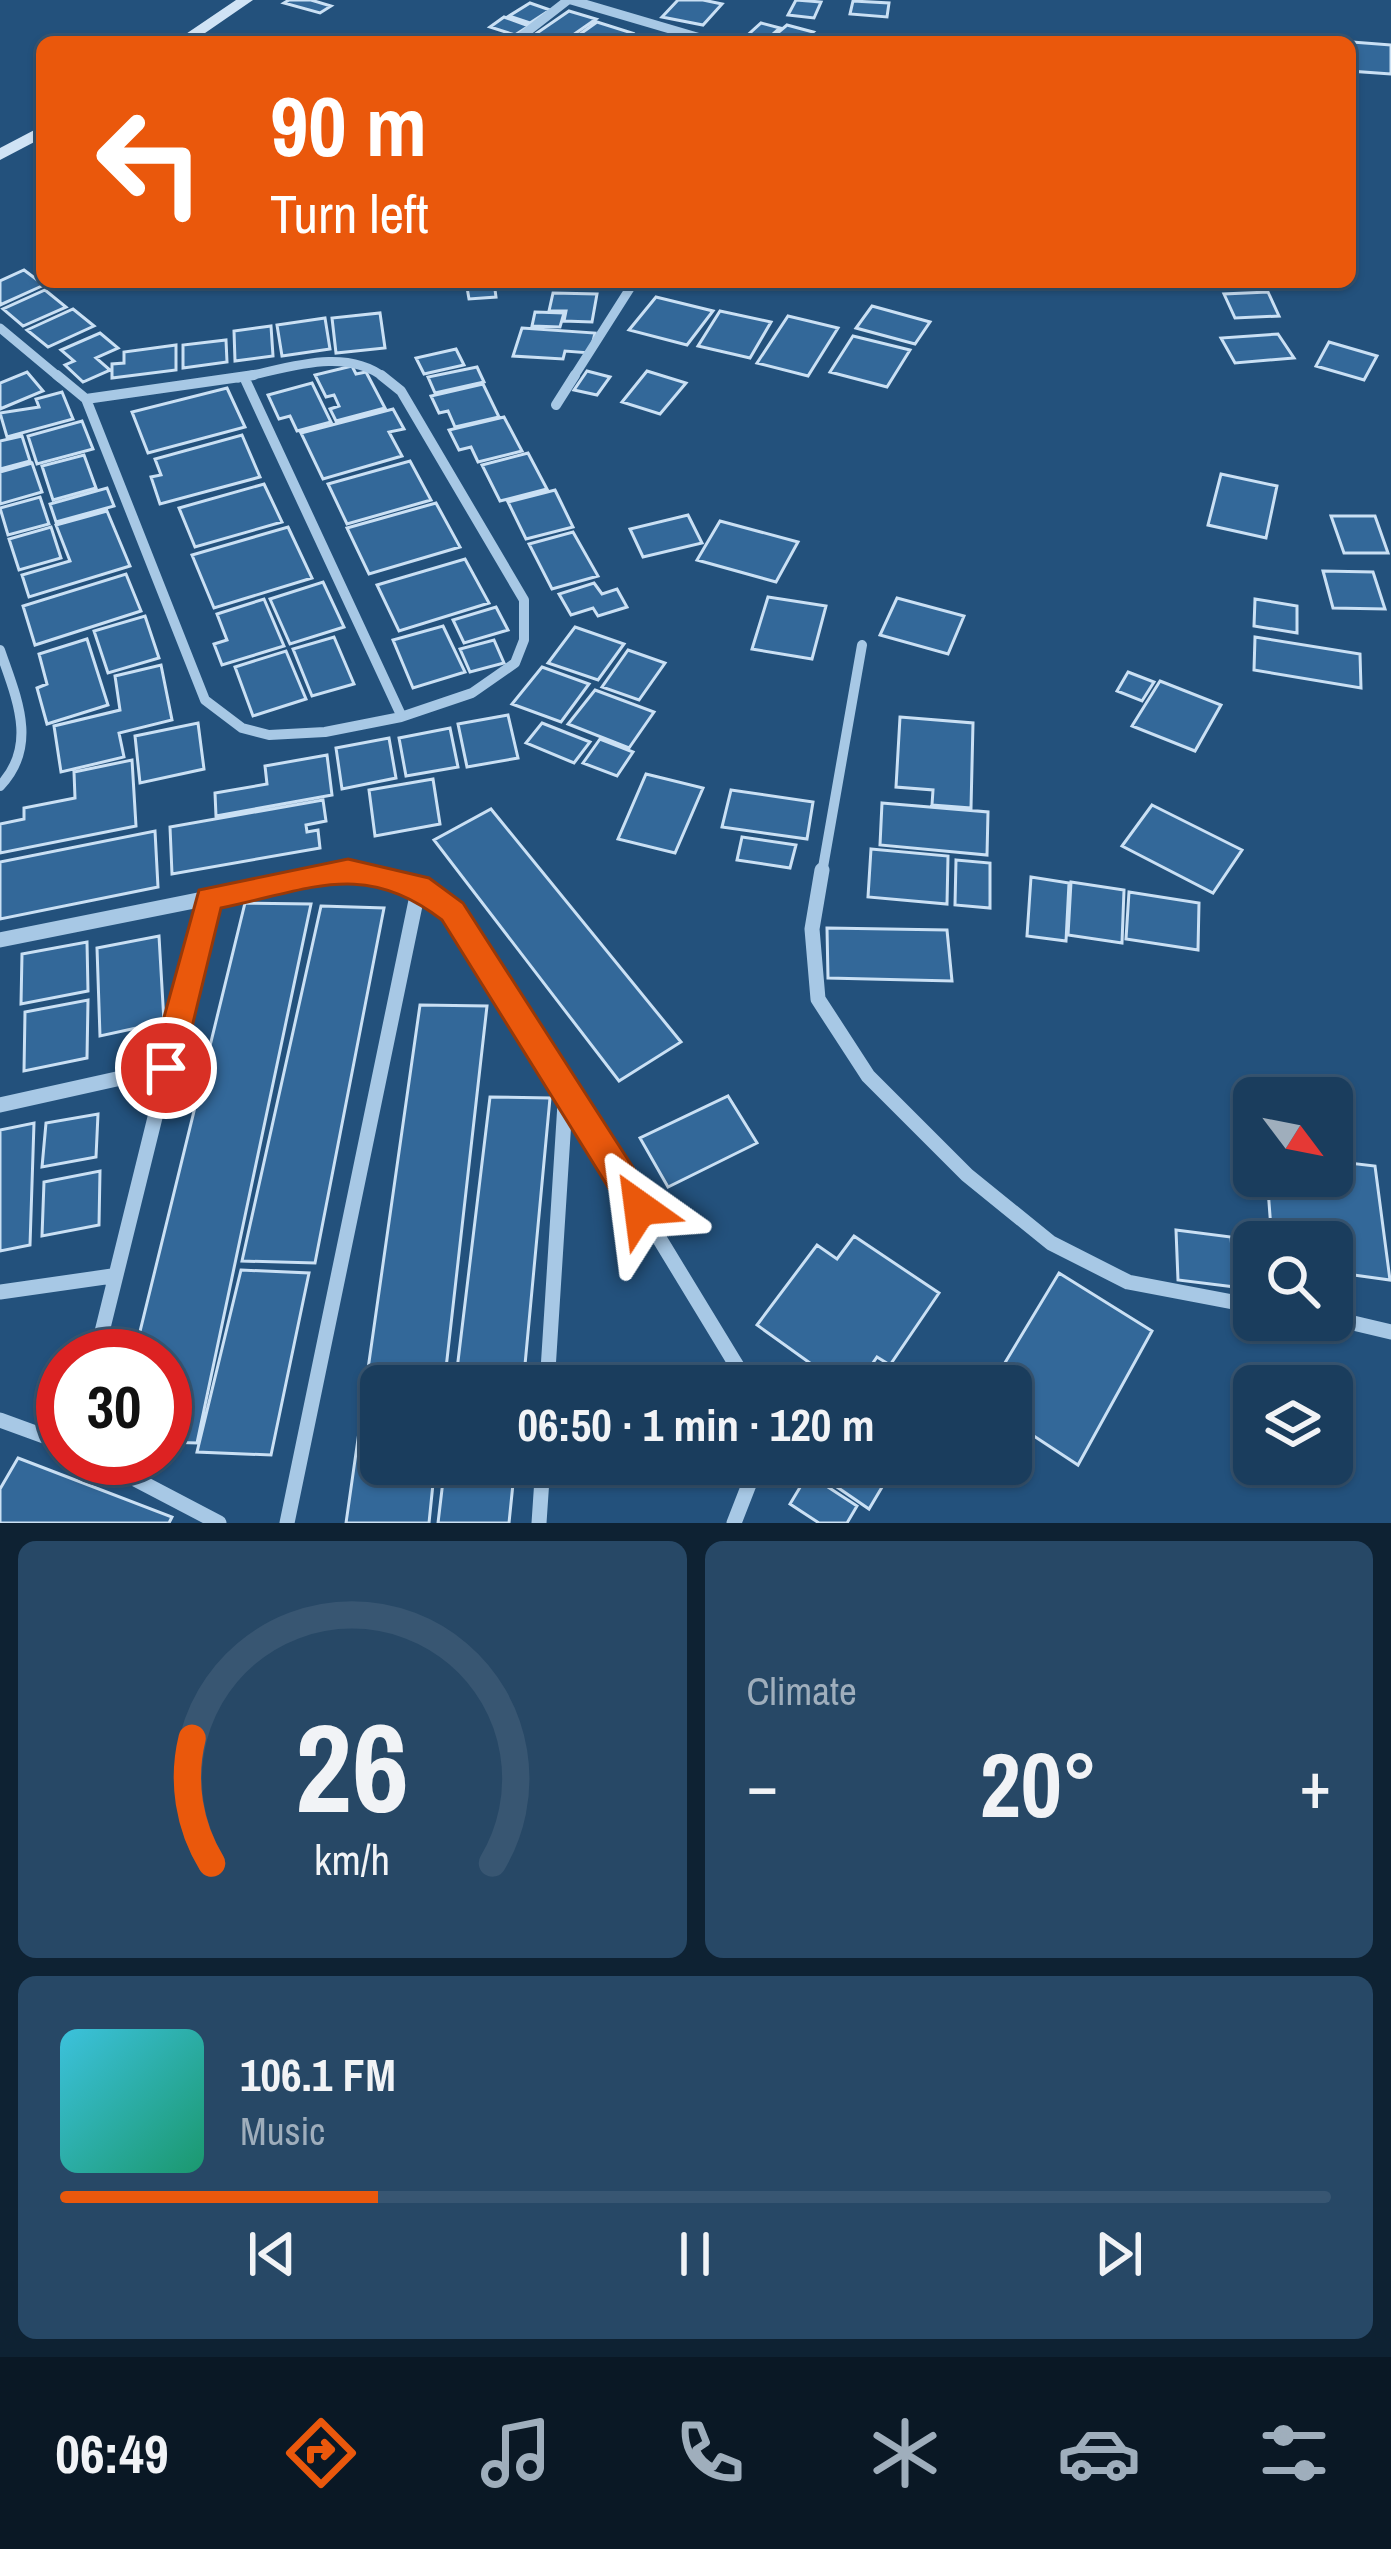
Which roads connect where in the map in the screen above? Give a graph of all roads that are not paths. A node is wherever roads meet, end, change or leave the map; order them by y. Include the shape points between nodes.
1 (246, 0) edge
2 (570, 0) edge
3 (191, 36) edge
4 (522, 36) edge
5 (692, 36) edge
6 (36, 134) edge
7 (0, 155) edge
8 (630, 288) edge
9 (0, 328) edge
10 (244, 377) junction
11 (86, 399) junction
12 (556, 405) dead end
13 (862, 645) dead end
14 (0, 650) edge
15 (401, 715) junction
16 (0, 786) edge
17 (419, 886) junction
18 (209, 899) junction
19 (0, 940) edge
20 (166, 1068) junction
21 (566, 1084) junction
22 (0, 1105) edge
23 (112, 1276) junction
24 (0, 1292) edge
25 (1233, 1302) edge
26 (1353, 1323) edge
27 (101, 1329) edge
28 (1391, 1332) edge
29 (548, 1365) edge
30 (735, 1365) edge
31 (0, 1420) edge
32 (36, 1433) edge
33 (147, 1485) edge
34 (541, 1485) edge
35 (749, 1485) edge
36 (219, 1523) edge
37 (287, 1523) edge
38 (539, 1523) edge
39 (734, 1523) edge

1 - 3 main road
2 - 4 street
2 - 5 street
6 - 7 main road
8 - 12 street
9 - 11 street
10 - 11 street
10 - 15 street
10 - 15 street via 314,362 376,371 401,391 524,600 527,634 514,665 491,686
11 - 15 street via 205,700 229,723 266,736
13 - 25 street via 812,929 818,999 868,1076 967,1175 1051,1243 1128,1282
14 - 16 street via 24,728 22,756
17 - 18 street via 348,870
17 - 21 street via 452,912
17 - 37 street
18 - 19 street
18 - 20 street
20 - 22 street
20 - 23 street
21 - 29 street
21 - 30 street
23 - 24 street
23 - 27 street
26 - 28 street
31 - 32 street
33 - 36 street
34 - 38 street
35 - 39 street

